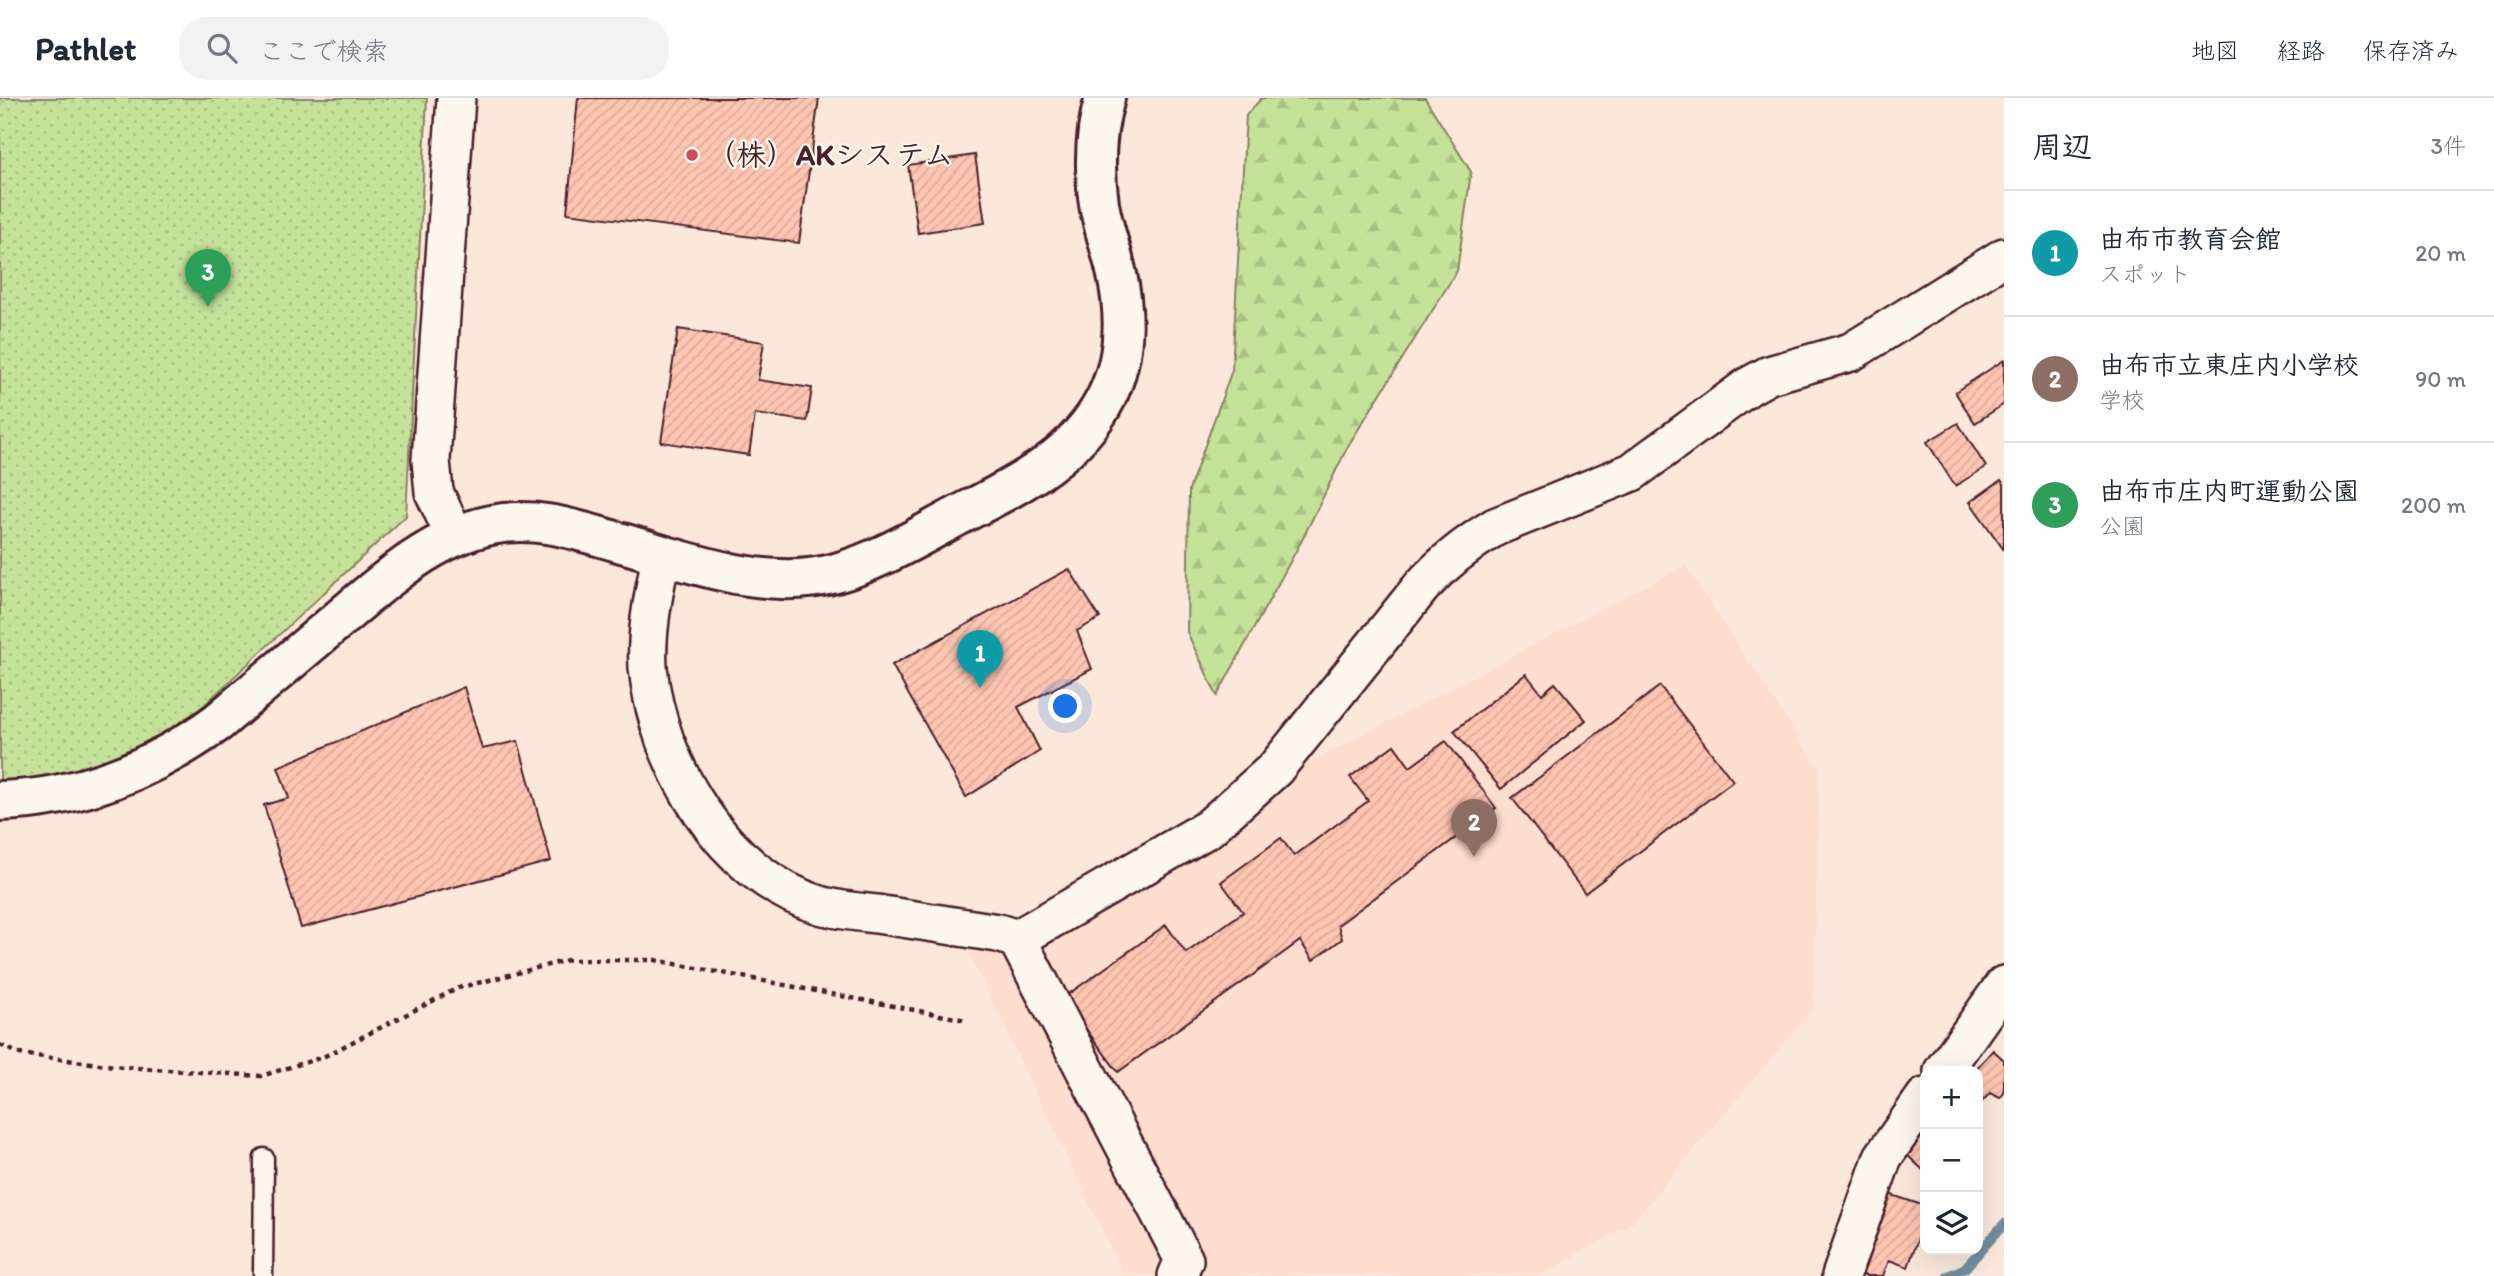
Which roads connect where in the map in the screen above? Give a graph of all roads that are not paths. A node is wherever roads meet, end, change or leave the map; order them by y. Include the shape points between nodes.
1 (456, 98) edge
2 (1105, 98) edge
3 (2004, 257) edge
4 (455, 537) junction
5 (658, 572) dead end
6 (0, 802) edge
7 (1017, 939) junction
8 (2004, 985) edge
9 (1947, 1066) edge
10 (1920, 1104) edge
11 (264, 1158) dead end
12 (262, 1276) edge
13 (1177, 1276) edge
14 (1841, 1276) edge

1 - 4 street via 431,460 434,492
2 - 4 street via 1097,176 1099,205 1120,291 1121,351 1105,399 1089,424 1064,453 1037,472 865,563 808,578 736,574 531,521 488,525
3 - 7 street via 1851,352 1769,375 1749,386 1632,471 1477,538 1439,567 1275,769 1234,808 1209,828
4 - 6 street via 366,596 192,741 103,783
5 - 7 street via 648,666 661,727 695,802 728,845 770,880 819,905
7 - 13 street via 1184,1260
8 - 9 street
10 - 14 street via 1883,1157
11 - 12 lane

